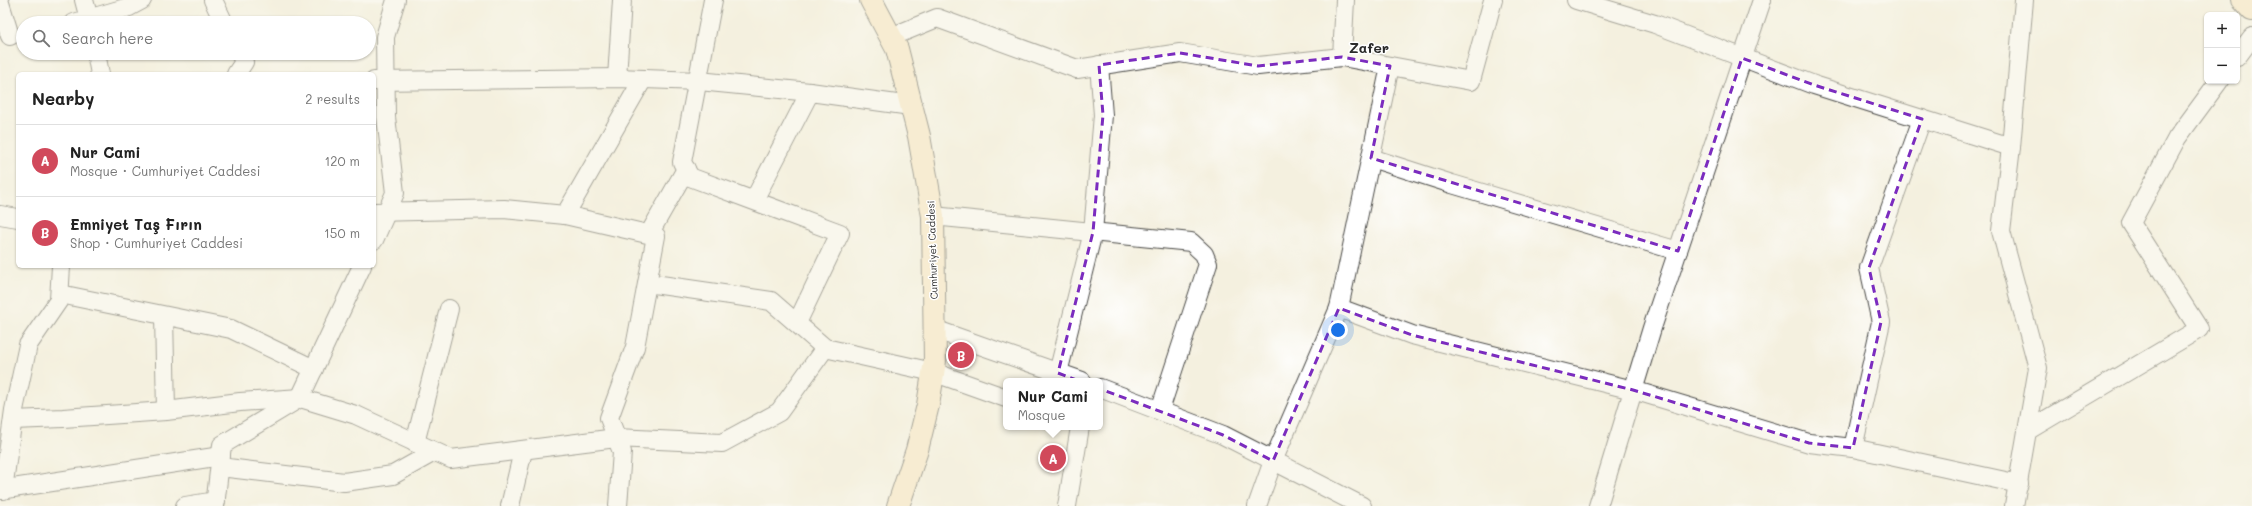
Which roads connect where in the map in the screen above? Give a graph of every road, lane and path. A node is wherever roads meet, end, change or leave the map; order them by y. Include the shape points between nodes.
1 (84, 0) edge
2 (142, 0) edge
3 (212, 0) edge
4 (396, 0) edge
5 (622, 0) edge
6 (713, 0) edge
7 (871, 0) edge
8 (1345, 0) edge
9 (1493, 0) edge
10 (1576, 0) edge
11 (1762, 0) edge
12 (2024, 0) edge
13 (2242, 0) edge
14 (0, 3) edge
15 (2252, 10) edge
16 (85, 16) edge
17 (103, 16) edge
18 (220, 16) edge
19 (11, 35) edge
20 (891, 37) junction
21 (2252, 37) edge
22 (2240, 53) edge
23 (1342, 57) junction
24 (1742, 58) junction
25 (97, 60) edge
26 (243, 60) edge
27 (1098, 65) junction
28 (1390, 66) junction
29 (100, 72) edge
30 (237, 72) edge
31 (617, 78) junction
32 (643, 79) junction
33 (380, 80) edge
34 (699, 81) junction
35 (2217, 84) edge
36 (810, 92) junction
37 (911, 106) junction
38 (1922, 119) junction
39 (2011, 147) junction
40 (1371, 158) junction
41 (686, 169) junction
42 (754, 200) junction
43 (380, 212) edge
44 (0, 215) edge
45 (565, 215) junction
46 (932, 216) junction
47 (16, 218) edge
48 (376, 231) edge
49 (1093, 232) junction
50 (649, 234) junction
51 (1678, 251) junction
52 (61, 268) edge
53 (361, 268) edge
54 (647, 283) junction
55 (60, 294) junction
56 (1339, 308) junction
57 (449, 309) dead end
58 (164, 316) junction
59 (797, 323) junction
60 (934, 330) junction
61 (825, 348) junction
62 (314, 369) junction
63 (933, 372) junction
64 (1058, 373) junction
65 (1073, 378) edge
66 (1103, 389) edge
67 (1633, 390) junction
68 (1003, 397) edge
69 (300, 398) junction
70 (1160, 410) junction
71 (166, 411) junction
72 (13, 420) junction
73 (1080, 430) edge
74 (2028, 432) junction
75 (616, 438) junction
76 (414, 443) junction
77 (1853, 448) junction
78 (523, 451) junction
79 (434, 452) junction
80 (1273, 461) junction
81 (220, 462) junction
82 (2019, 484) junction
83 (1, 490) edge
84 (215, 504) edge
85 (185, 506) edge
86 (510, 506) edge
87 (618, 506) edge
88 (898, 506) edge
89 (1067, 506) edge
90 (1257, 506) edge
91 (1362, 506) edge
92 (1598, 506) edge
93 (2014, 506) edge

1 - 16 street
2 - 17 street
3 - 18 street
4 - 33 street via 385,37
5 - 31 street
6 - 34 street
7 - 20 main road, Cumhuriyet Caddesi
8 - 23 street
9 - 28 street via 1471,81
10 - 24 street via 1655,24
11 - 24 street
12 - 39 street
13 - 15 main road
14 - 19 street
20 - 27 street via 937,18 1077,69
20 - 37 main road, Cumhuriyet Caddesi via 897,49
21 - 22 street
23 - 27 street via 1258,66 1180,52
23 - 28 street
24 - 38 street via 1814,85
24 - 51 street
25 - 29 street
26 - 30 street
27 - 49 street via 1103,115
28 - 40 street
31 - 32 street
31 - 33 street
32 - 34 street
32 - 45 street
33 - 43 street via 395,193
34 - 36 street
34 - 41 street via 682,162
35 - 74 street via 2177,138 2131,223 2199,329
36 - 37 street
36 - 42 street
37 - 46 main road, Cumhuriyet Caddesi via 928,181
38 - 39 street
38 - 77 street via 1869,268 1881,322
39 - 74 street via 2001,231 2038,368
40 - 51 street
40 - 56 street
41 - 42 street via 690,177
41 - 50 street
42 - 59 street via 840,233
43 - 45 street via 504,209
43 - 48 street
44 - 47 street
45 - 50 street
46 - 49 street
46 - 60 main road, Cumhuriyet Caddesi
49 - 64 street
49 - 70 street via 1191,242 1207,259 1208,264
50 - 54 street via 656,236
51 - 67 street
52 - 55 street
53 - 62 street
54 - 59 street via 771,301
54 - 75 street via 635,347 609,418
55 - 58 street
55 - 72 street via 59,300 28,345
56 - 67 street via 1412,335
56 - 80 street
57 - 76 street
58 - 62 street via 231,329
58 - 71 street
59 - 61 street
60 - 63 main road, Cumhuriyet Caddesi
60 - 64 street
61 - 63 street
61 - 75 street via 779,412 722,444
62 - 69 street
63 - 68 street
63 - 88 main road, Cumhuriyet Caddesi via 919,443
64 - 65 street
66 - 70 street
67 - 77 street via 1809,443
67 - 92 street
69 - 71 street
69 - 76 street via 356,415
69 - 81 street via 222,445
70 - 80 street via 1223,435
71 - 72 street
72 - 83 street
73 - 89 street
74 - 82 street
75 - 78 street
75 - 87 street via 622,452
76 - 79 street
77 - 82 street
78 - 79 street via 451,459
78 - 86 street
79 - 81 street via 392,475 344,482
80 - 90 street
80 - 91 street
81 - 83 street
81 - 84 street
82 - 93 street
84 - 85 street

